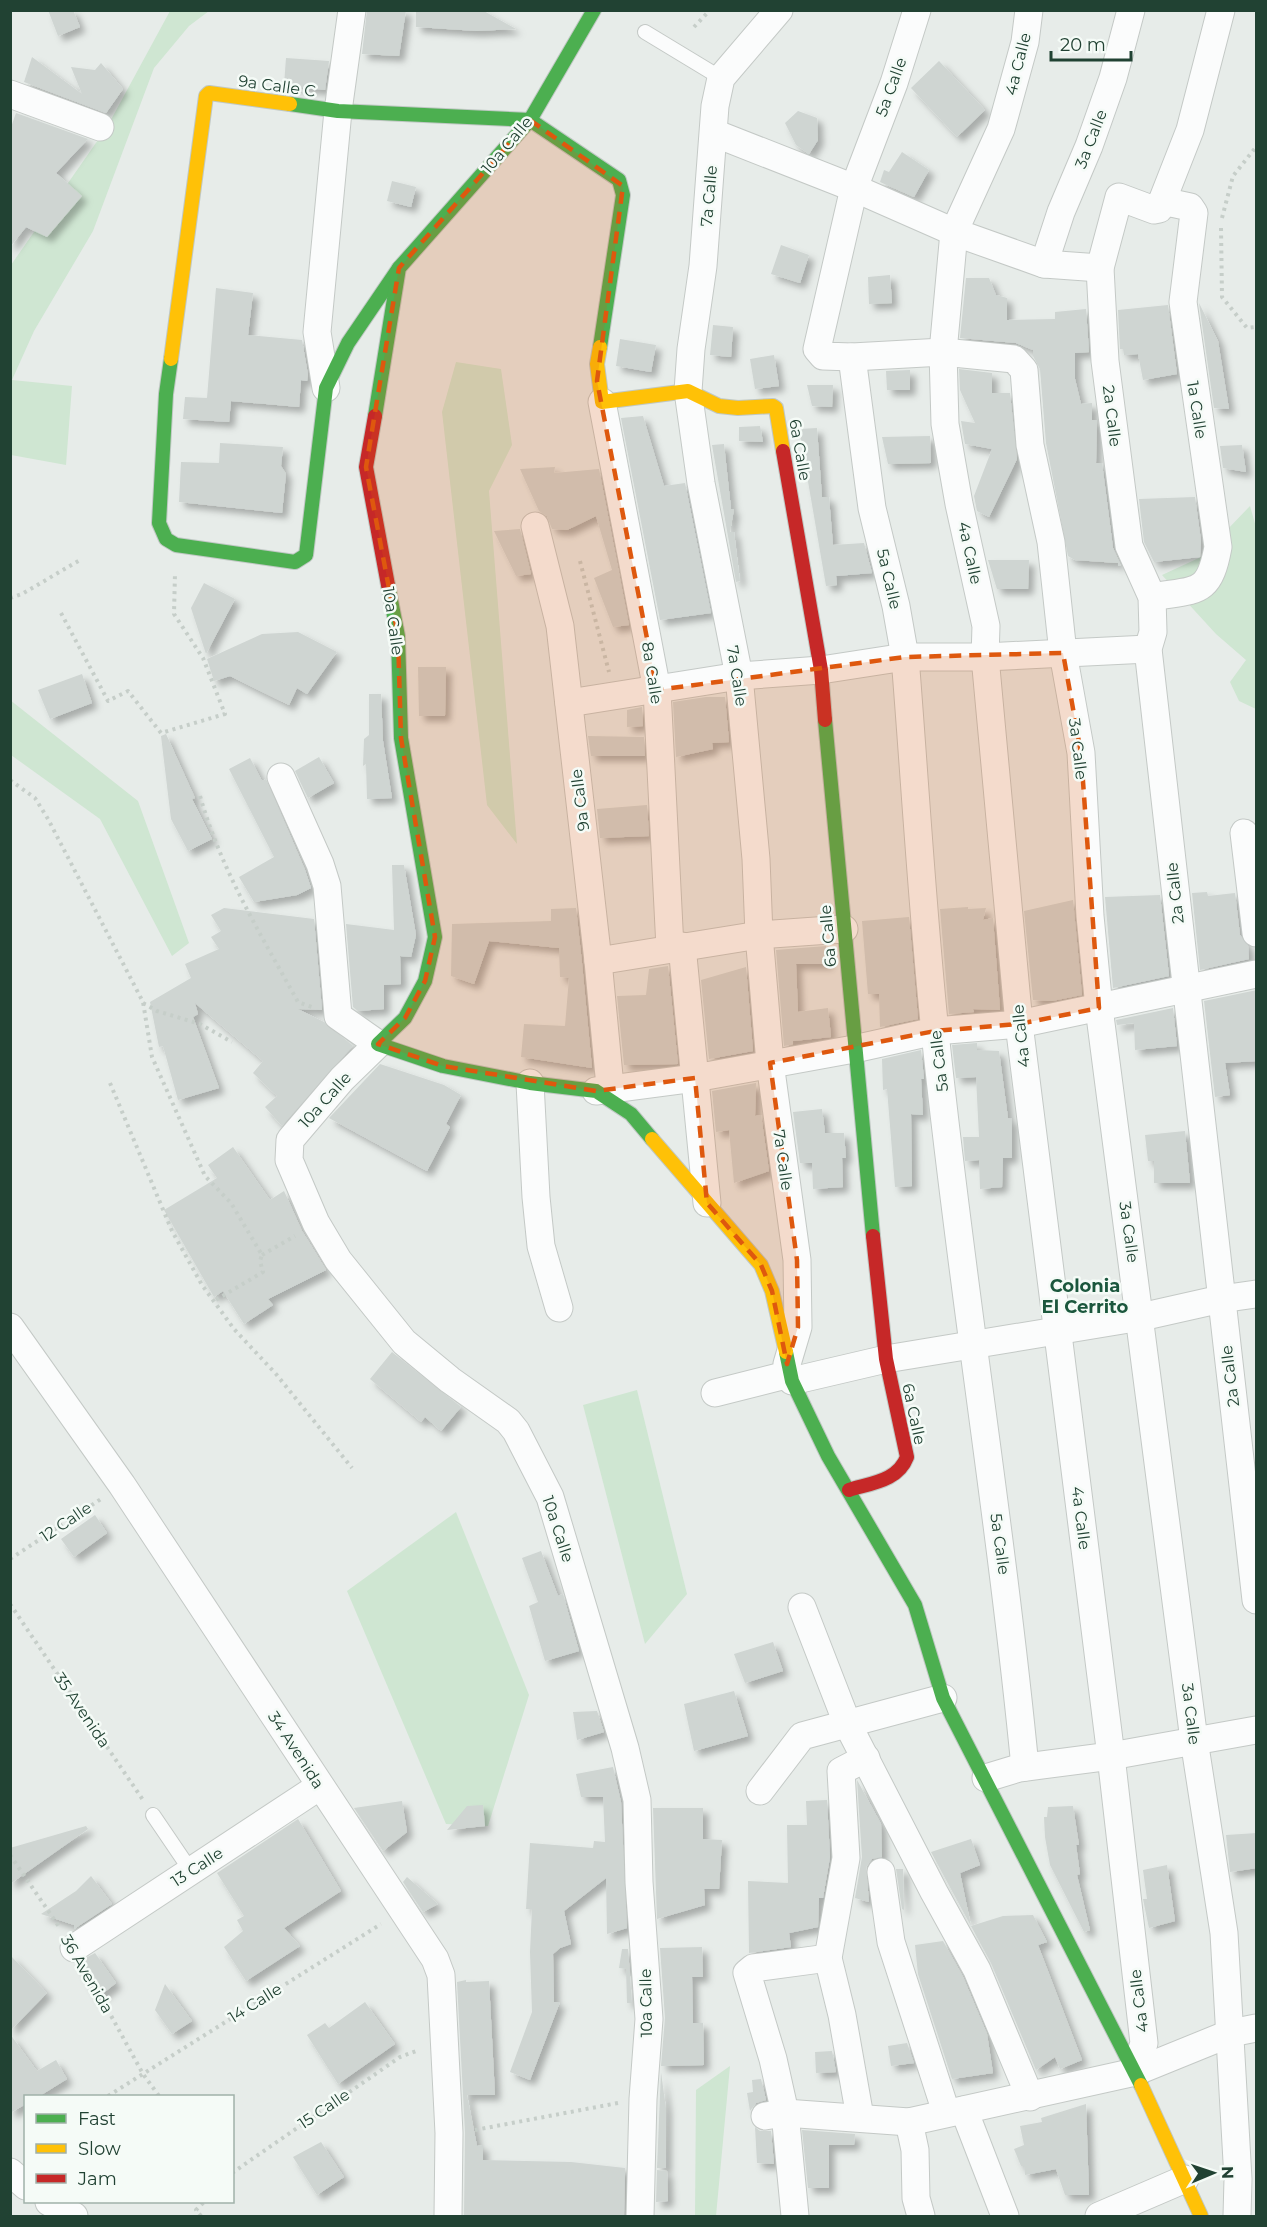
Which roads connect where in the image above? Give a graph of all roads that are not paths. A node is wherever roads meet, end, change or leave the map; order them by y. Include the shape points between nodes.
1 (352, 10) edge
2 (594, 10) edge
3 (778, 10) edge
4 (917, 10) edge
5 (1029, 10) edge
6 (1131, 10) edge
7 (1221, 10) edge
8 (645, 32) dead end
9 (721, 78) junction
10 (10, 93) edge
11 (338, 111) junction
12 (530, 120) junction
13 (100, 127) dead end
14 (714, 133) junction
15 (854, 188) junction
16 (1158, 205) junction
17 (954, 232) junction
18 (1044, 264) junction
19 (399, 268) junction
20 (1100, 268) junction
21 (943, 352) junction
22 (852, 357) junction
23 (326, 388) junction
24 (599, 391) junction
25 (688, 391) junction
26 (535, 526) dead end
27 (1152, 597) junction
28 (1148, 649) junction
29 (1063, 653) junction
30 (905, 657) junction
31 (985, 657) junction
32 (821, 670) junction
33 (740, 676) junction
34 (657, 690) junction
35 (569, 702) junction
36 (281, 777) dead end
37 (1244, 833) dead end
38 (844, 928) junction
39 (1257, 933) edge
40 (759, 935) junction
41 (676, 947) junction
42 (598, 961) junction
43 (1257, 974) edge
44 (1185, 990) junction
45 (1099, 1008) junction
46 (1019, 1024) junction
47 (935, 1031) junction
48 (378, 1044) junction
49 (854, 1049) junction
50 (770, 1063) junction
51 (695, 1078) junction
52 (530, 1083) junction
53 (602, 1084) junction
54 (707, 1203) junction
55 (1257, 1294) edge
56 (1221, 1299) junction
57 (559, 1308) dead end
58 (1141, 1317) junction
59 (10, 1327) edge
60 (1057, 1330) junction
61 (972, 1343) junction
62 (886, 1359) junction
63 (790, 1373) junction
64 (715, 1393) dead end
65 (849, 1490) junction
66 (1257, 1600) edge
67 (802, 1607) dead end
68 (944, 1698) junction
69 (847, 1723) junction
70 (1257, 1730) edge
71 (1194, 1740) junction
72 (1111, 1756) junction
73 (867, 1758) junction
74 (1025, 1767) junction
75 (986, 1778) junction
76 (320, 1786) junction
77 (760, 1791) dead end
78 (153, 1815) road end
79 (191, 1871) junction
80 (881, 1872) dead end
81 (74, 1948) road end
82 (828, 1958) junction
83 (1244, 2030) edge
84 (1135, 2072) junction
85 (1030, 2097) junction
86 (955, 2111) junction
87 (775, 2114) junction
88 (860, 2117) junction
89 (909, 2122) junction
90 (10, 2172) edge
91 (1185, 2179) junction
92 (24, 2184) edge
93 (51, 2203) edge
94 (74, 2217) edge
95 (448, 2217) edge
96 (640, 2217) edge
97 (795, 2217) edge
98 (921, 2217) edge
99 (1005, 2217) edge
100 (1099, 2217) edge
101 (1201, 2217) edge
102 (1237, 2217) edge

1 - 11 street
2 - 12 street, 10a Calle
3 - 9 street, 7a Calle
4 - 15 street, 5a Calle
5 - 17 street, 4a Calle via 1025,42 1001,129
6 - 18 street, 3a Calle via 1113,78
7 - 16 street via 1190,130
8 - 9 lane
9 - 14 street, 7a Calle
10 - 13 street
11 - 12 street, 9a Calle C
11 - 23 street via 317,332
11 - 23 street, 9a Calle C via 206,96 166,394 159,523 166,539 176,545 301,560 306,555
12 - 19 street, 10a Calle
12 - 24 street, 8a Calle via 619,180 623,195 597,364
14 - 15 street
14 - 25 street, 7a Calle
15 - 17 street
15 - 22 street, 5a Calle via 817,349 823,356
16 - 20 street, 2a Calle via 1122,196 1117,200
16 - 27 street, 1a Calle via 1190,207 1194,213 1183,302 1218,546 1213,573 1200,589
17 - 18 street
17 - 21 street, 4a Calle
18 - 20 street
19 - 23 street via 348,343
19 - 48 street, 10a Calle via 366,467 398,636 401,738 435,937 425,981 405,1018
20 - 27 street, 2a Calle via 1105,361 1129,546
21 - 22 street, 3a Calle
21 - 29 street, 3a Calle via 1014,359 1024,370 1030,445 1051,542
21 - 31 street, 4a Calle via 945,424 986,626
22 - 30 street, 5a Calle via 872,508
24 - 25 street
24 - 34 street, 8a Calle
25 - 32 street, 6a Calle via 706,404 730,410 776,408
25 - 33 street, 7a Calle via 700,483
26 - 35 street, 9a Calle via 560,626
27 - 28 street, 2a Calle via 1153,632
28 - 29 street
28 - 44 street, 2a Calle
29 - 31 street
29 - 45 street, 3a Calle via 1080,753
30 - 31 street
30 - 32 street
30 - 47 street, 5a Calle
31 - 46 street, 4a Calle
32 - 33 street
32 - 38 street, 6a Calle
33 - 34 street
33 - 40 street, 7a Calle
34 - 35 street
34 - 41 street, 8a Calle
35 - 42 street, 9a Calle
36 - 48 street via 327,885 338,1016
37 - 39 street
38 - 40 street
38 - 49 street, 6a Calle
40 - 41 street
40 - 50 street, 7a Calle
41 - 42 street
41 - 51 street, 8a Calle
42 - 53 street, 9a Calle
43 - 44 street
44 - 45 street
44 - 56 street, 2a Calle
45 - 46 street
45 - 58 street, 3a Calle
46 - 47 street
46 - 60 street, 4a Calle
47 - 49 street
47 - 61 street, 5a Calle
48 - 52 street via 443,1066
48 - 96 street, 10a Calle via 290,1140 289,1160 316,1224 338,1260 404,1342 508,1421 550,1497 626,1748 637,1800 650,2019
49 - 50 street
49 - 62 street, 6a Calle
50 - 51 street
50 - 63 street, 7a Calle via 797,1260 798,1327
51 - 53 street
51 - 54 street, 8a Calle
52 - 53 street
52 - 57 street via 541,1246
53 - 54 street
54 - 63 street via 761,1265 772,1290
55 - 56 street
56 - 58 street
56 - 66 street, 2a Calle
58 - 60 street
58 - 71 street, 3a Calle
59 - 76 street, 34 Avenida via 122,1485
60 - 61 street
60 - 72 street, 4a Calle
61 - 62 street
61 - 74 street, 5a Calle via 1012,1627
62 - 63 street
62 - 65 street, 6a Calle via 907,1457 905,1465 899,1473
63 - 64 street
63 - 65 street via 828,1456
65 - 68 street via 915,1605
67 - 69 street
68 - 69 street
68 - 75 street
69 - 73 street
69 - 77 street via 802,1736
70 - 71 street
71 - 72 street
71 - 83 street, 3a Calle via 1224,1933
72 - 74 street
72 - 84 street, 4a Calle via 1144,2043
73 - 82 street via 841,1771 846,1858
73 - 85 street via 977,1970
74 - 75 street
75 - 84 street
76 - 79 street, 13 Calle
76 - 95 street, 34 Avenida via 435,1959 441,1976 449,2133
78 - 79 lane
79 - 81 street, 13 Calle
80 - 86 street via 891,1942
82 - 87 street via 753,1968 747,1973 773,2059
82 - 88 street
83 - 84 street
83 - 102 street, 3a Calle
84 - 85 street
84 - 91 street
85 - 86 street
86 - 89 street
86 - 99 street
87 - 88 street
87 - 97 street
88 - 89 street
89 - 98 street
90 - 92 street
91 - 100 street
91 - 101 street
93 - 94 street

